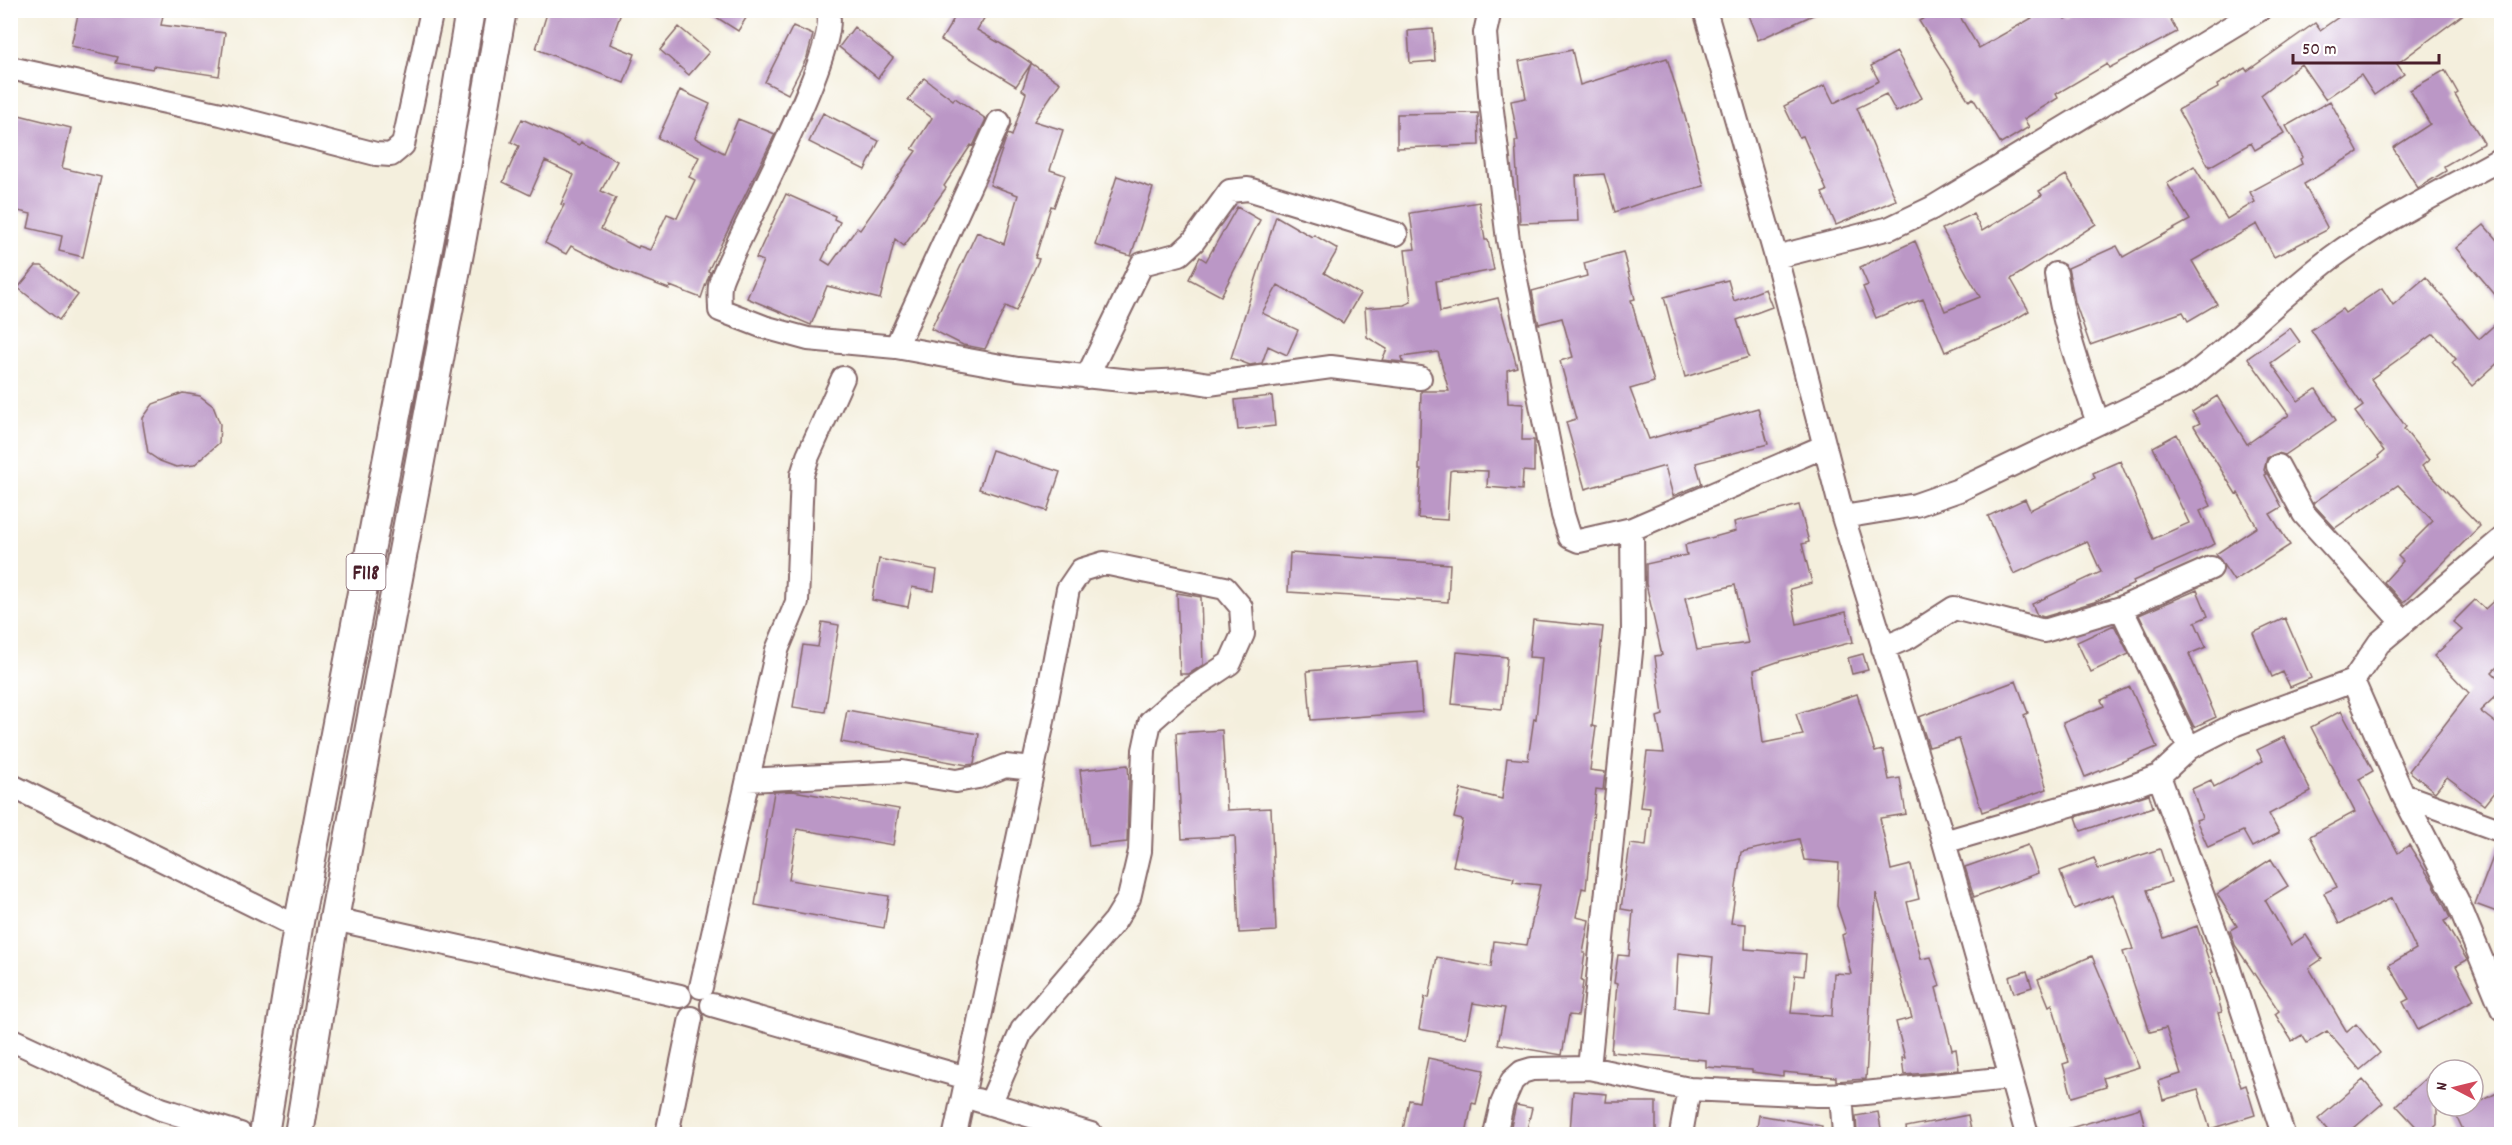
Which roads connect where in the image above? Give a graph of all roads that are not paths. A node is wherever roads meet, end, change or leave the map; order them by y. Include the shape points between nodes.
1 (432, 10) edge
2 (470, 10) edge
3 (502, 10) edge
4 (827, 10) edge
5 (1490, 10) edge
6 (1705, 10) edge
7 (2259, 10) edge
8 (10, 68) edge
9 (999, 122) dead end
10 (2502, 159) edge
11 (1396, 234) dead end
12 (1776, 256) junction
13 (2056, 274) dead end
14 (896, 347) junction
15 (1087, 377) junction
16 (843, 378) dead end
17 (1420, 378) dead end
18 (2098, 423) junction
19 (1825, 446) junction
20 (2278, 466) dead end
21 (1844, 517) junction
22 (1632, 529) junction
23 (2502, 539) edge
24 (2211, 568) dead end
25 (2121, 608) junction
26 (2403, 622) junction
27 (1883, 648) junction
28 (2353, 681) junction
29 (2189, 748) junction
30 (1033, 769) junction
31 (2159, 776) junction
32 (748, 780) junction
33 (10, 785) edge
34 (2403, 795) junction
35 (2502, 831) edge
36 (1944, 842) junction
37 (334, 919) junction
38 (298, 927) junction
39 (680, 996) junction
40 (706, 996) junction
41 (2502, 1009) edge
42 (691, 1018) junction
43 (10, 1040) edge
44 (1589, 1068) junction
45 (2009, 1078) junction
46 (965, 1087) junction
47 (1689, 1089) junction
48 (1841, 1094) junction
49 (990, 1104) junction
50 (1017, 1112) junction
51 (240, 1134) edge
52 (264, 1134) edge
53 (299, 1134) edge
54 (667, 1134) edge
55 (955, 1134) edge
56 (1028, 1134) edge
57 (1091, 1134) edge
58 (1495, 1134) edge
59 (1682, 1134) edge
60 (1844, 1134) edge
61 (2027, 1134) edge
62 (2283, 1134) edge

1 - 8 street via 403,145 391,155
2 - 38 main road, F118
3 - 37 main road, F118
4 - 14 street via 827,40 783,152 721,279 720,310 808,339
5 - 22 street via 1485,33 1508,240 1567,532 1579,542
6 - 12 street
7 - 12 street via 1932,208 1890,228
9 - 14 street
10 - 18 street via 2332,258 2184,381
11 - 15 street via 1248,189 1230,191 1180,254 1142,264
12 - 19 street
13 - 18 street via 2070,344
14 - 15 street
15 - 17 street via 1209,384 1331,368
16 - 32 street via 802,475 797,603 777,650
18 - 21 street via 1959,490 1916,505
19 - 21 street
19 - 22 street
20 - 26 street via 2304,514
21 - 27 street
22 - 44 street via 1634,632
23 - 26 street
24 - 25 street
25 - 27 street via 2044,631 1954,608 1909,637
25 - 29 street
26 - 28 street via 2379,643
27 - 36 street
28 - 29 street via 2236,724
28 - 34 street
29 - 31 street
30 - 32 street via 1005,766 956,781 902,771
30 - 46 street
30 - 49 street via 1068,590 1081,570 1104,563 1225,588 1241,607 1243,634 1230,663 1176,699 1150,722 1144,750 1140,851 1129,898 1022,1030
31 - 36 street
31 - 62 street via 2225,957
32 - 40 street
33 - 38 street
34 - 35 street
34 - 41 street via 2457,900
36 - 45 street
37 - 39 street
37 - 53 main road, F118
38 - 52 main road, F118
39 - 40 street via 692,986
39 - 42 street via 680,1010
40 - 42 street via 704,1016
40 - 46 street
42 - 54 street
43 - 51 street via 161,1109
44 - 47 street
44 - 58 street via 1522,1072 1512,1081
45 - 48 street
45 - 61 street
46 - 49 street
46 - 55 street
47 - 48 street
47 - 59 street
48 - 60 street
49 - 50 street
50 - 56 street
50 - 57 street

